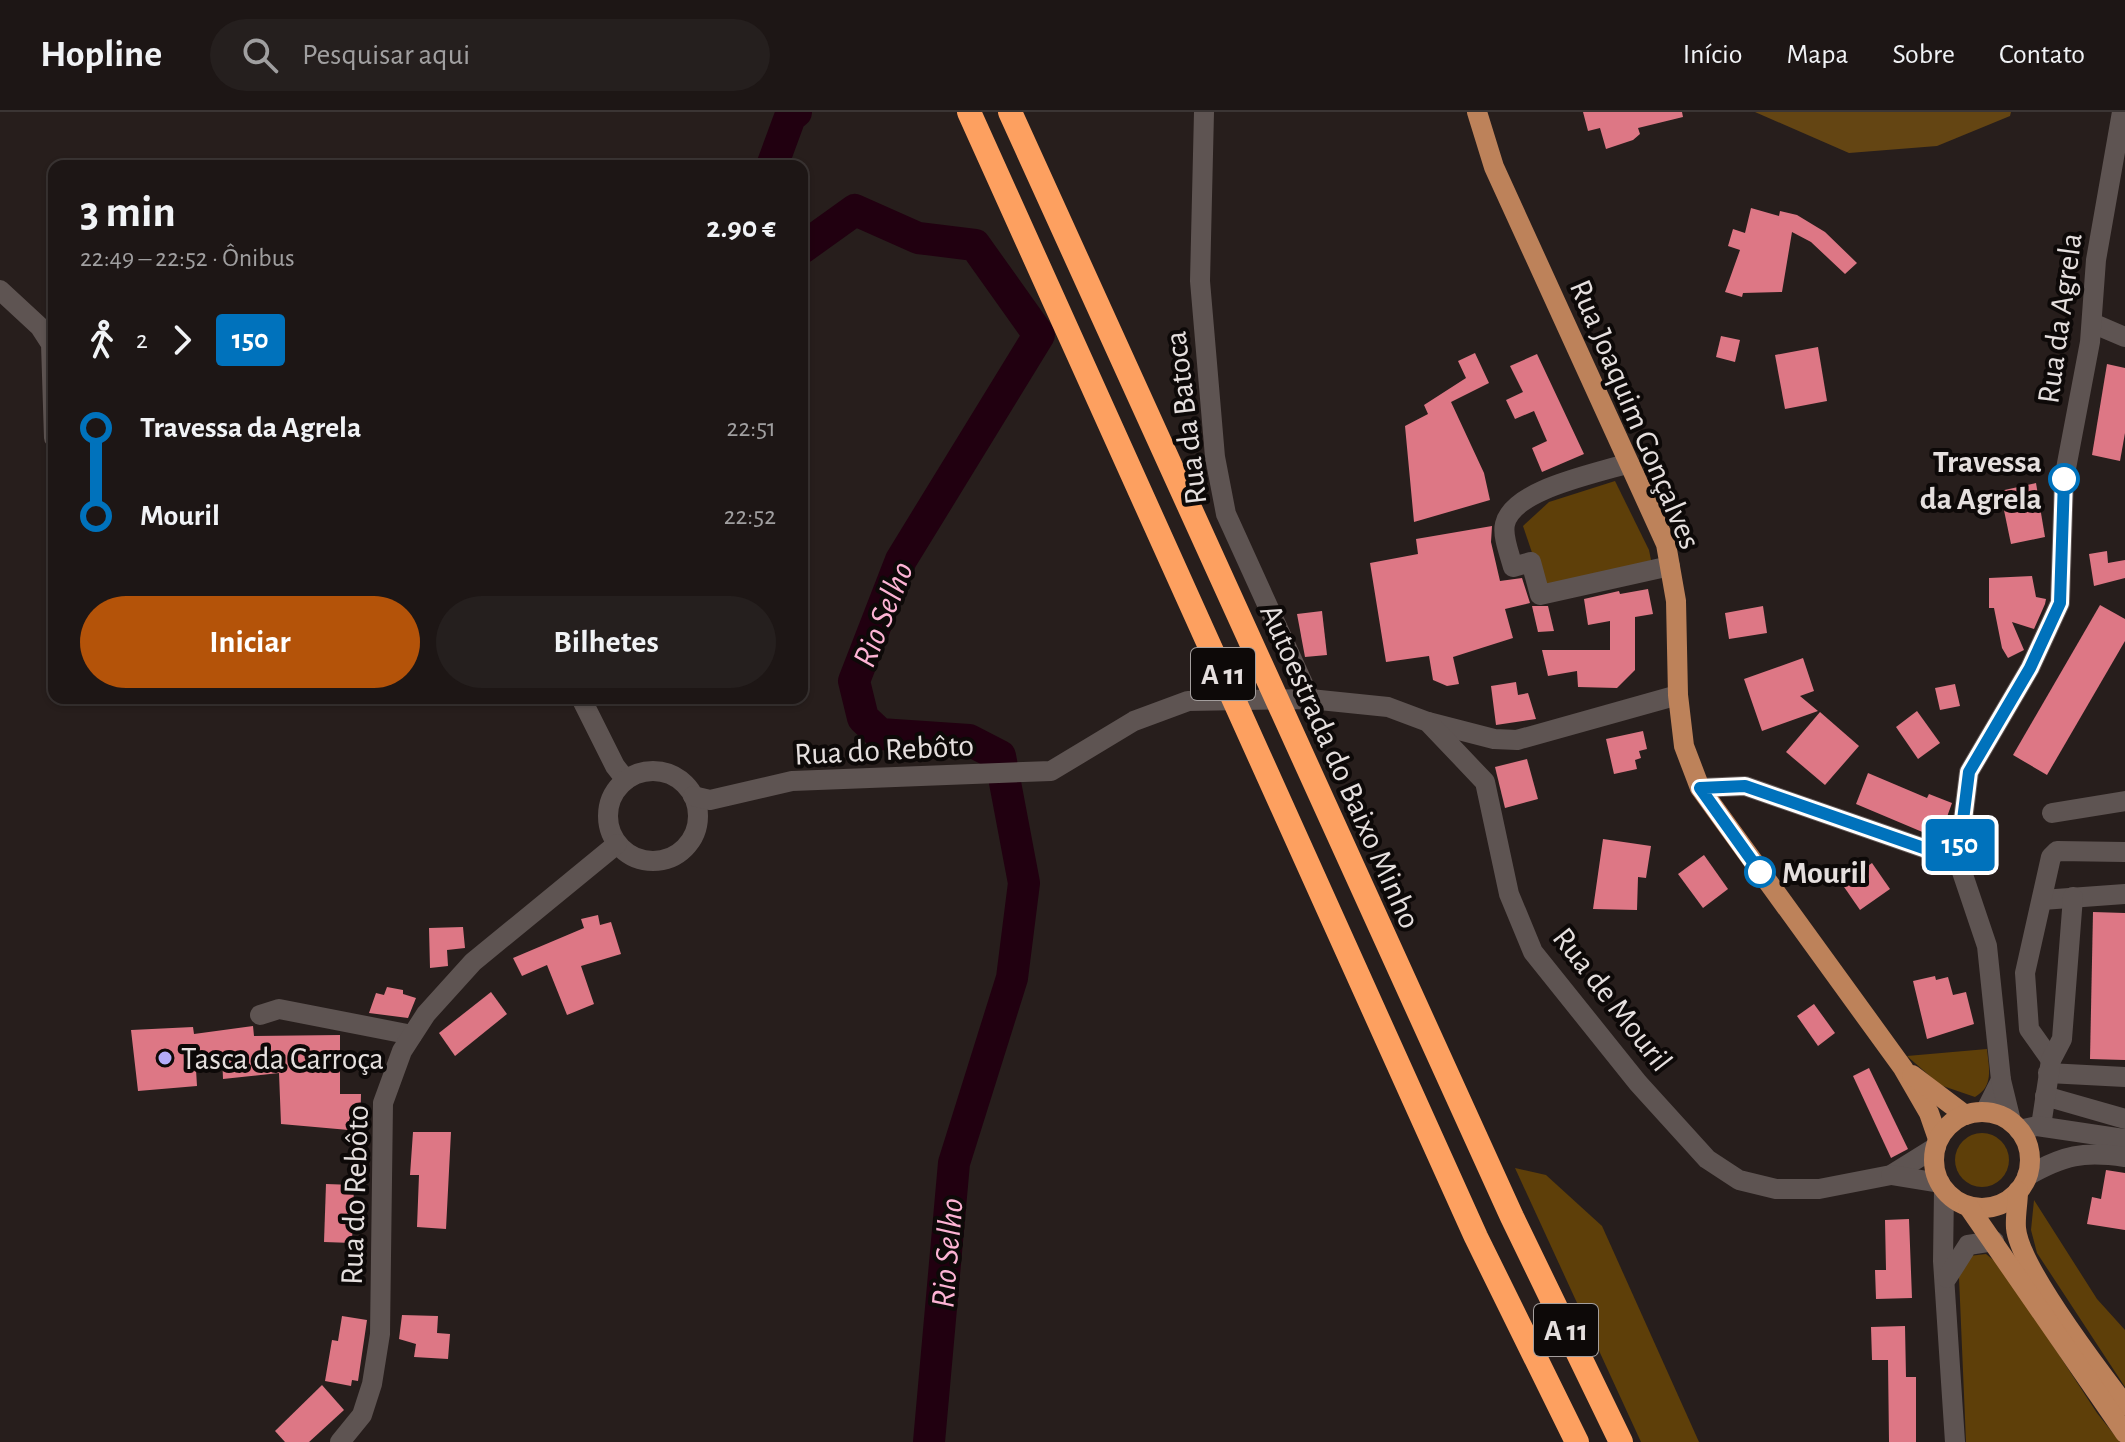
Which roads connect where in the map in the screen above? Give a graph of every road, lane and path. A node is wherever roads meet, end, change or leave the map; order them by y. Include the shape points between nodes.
1 (969, 112) edge
2 (1010, 112) edge
3 (1204, 112) edge
4 (1477, 112) edge
5 (2122, 112) edge
6 (0, 290) edge
7 (2092, 323) junction
8 (2125, 337) edge
9 (48, 339) edge
10 (1629, 463) junction
11 (1670, 566) junction
12 (1678, 695) junction
13 (1310, 699) junction
14 (584, 704) edge
15 (1428, 722) junction
16 (1033, 774) joint
17 (626, 780) junction
18 (1700, 788) junction
19 (693, 796) junction
20 (2125, 801) edge
21 (2052, 813) dead end
22 (617, 844) junction
23 (2125, 852) edge
24 (1958, 860) junction
25 (2125, 894) edge
26 (2073, 897) junction
27 (2042, 900) junction
28 (260, 1015) dead end
29 (412, 1035) junction
30 (2050, 1066) junction
31 (1903, 1068) junction
32 (2125, 1077) edge
33 (2001, 1080) junction
34 (2045, 1096) junction
35 (1975, 1113) junction
36 (2125, 1119) edge
37 (2097, 1124) junction
38 (2015, 1126) junction
39 (2041, 1126) junction
40 (2125, 1139) edge
41 (1937, 1143) junction
42 (2125, 1157) edge
43 (1891, 1175) junction
44 (2023, 1183) junction
45 (1942, 1186) junction
46 (1968, 1206) junction
47 (1994, 1241) junction
48 (1947, 1278) junction
49 (2125, 1405) edge
50 (2125, 1433) edge
51 (340, 1442) edge
52 (1577, 1442) edge
53 (1621, 1442) edge
54 (1955, 1442) edge

1 - 52 highway, A 11 via 1476,1237
2 - 53 highway, Autoestrada do Baixo Minho / A 11 via 1512,1217
3 - 13 street, Rua da Batoca via 1200,281 1215,457 1226,514
4 - 10 main road, Rua Joaquim Gonçalves via 1494,167
5 - 7 street, Rua da Agrela via 2096,260
6 - 9 street
7 - 8 street
7 - 24 street, Rua da Agrela via 2064,479 2060,603 2030,668 1969,772
10 - 11 main road, Rua Joaquim Gonçalves via 1666,544
10 - 11 street via 1529,495 1511,508 1503,527 1513,567 1531,562 1540,595
11 - 12 main road, Rua Joaquim Gonçalves
12 - 15 street via 1517,740
12 - 18 main road, Rua Joaquim Gonçalves via 1684,746
13 - 15 street, Rua de Mouril via 1388,707
13 - 16 street, Rua de Mouril via 1188,701 1158,710 1067,763
14 - 17 street
15 - 43 street, Rua de Mouril via 1485,782 1509,894 1533,952 1707,1159 1739,1180 1776,1189 1819,1189
16 - 19 street, Rua do Rebôto via 792,781 710,800
17 - 19 street via 656,771 684,783
17 - 22 street via 609,803 610,832
18 - 24 street via 1745,786
18 - 31 main road, Rua Joaquim Gonçalves
19 - 22 street via 698,822 677,855 638,860
20 - 21 street
22 - 29 street, Rua do Rebôto via 473,962
23 - 27 street via 2057,851
24 - 33 street, Rua da Agrela via 1987,946
25 - 26 street
26 - 27 street
26 - 30 street via 2062,1039
27 - 30 street via 2025,973 2029,1029
28 - 29 street via 279,1009
29 - 51 street, Rua do Rebôto via 383,1103 380,1334 372,1384 362,1415
30 - 32 street
30 - 34 street
31 - 35 main road
31 - 41 main road via 1929,1113
33 - 35 street
33 - 38 street, Rua da Agrela
34 - 37 street
34 - 39 street
35 - 38 main road
35 - 41 main road via 1949,1124
36 - 37 street
37 - 39 street
37 - 40 street
38 - 39 street
38 - 44 main road via 2029,1152
41 - 43 street, Rua de Mouril
41 - 45 main road via 1934,1168
42 - 44 street via 2062,1157
43 - 45 street, Rua de Mouril
44 - 46 main road via 1993,1207
44 - 49 main road via 2016,1229 2026,1259
45 - 46 main road
45 - 48 street
46 - 47 main road
47 - 48 street via 1968,1245
47 - 50 main road
48 - 54 street

